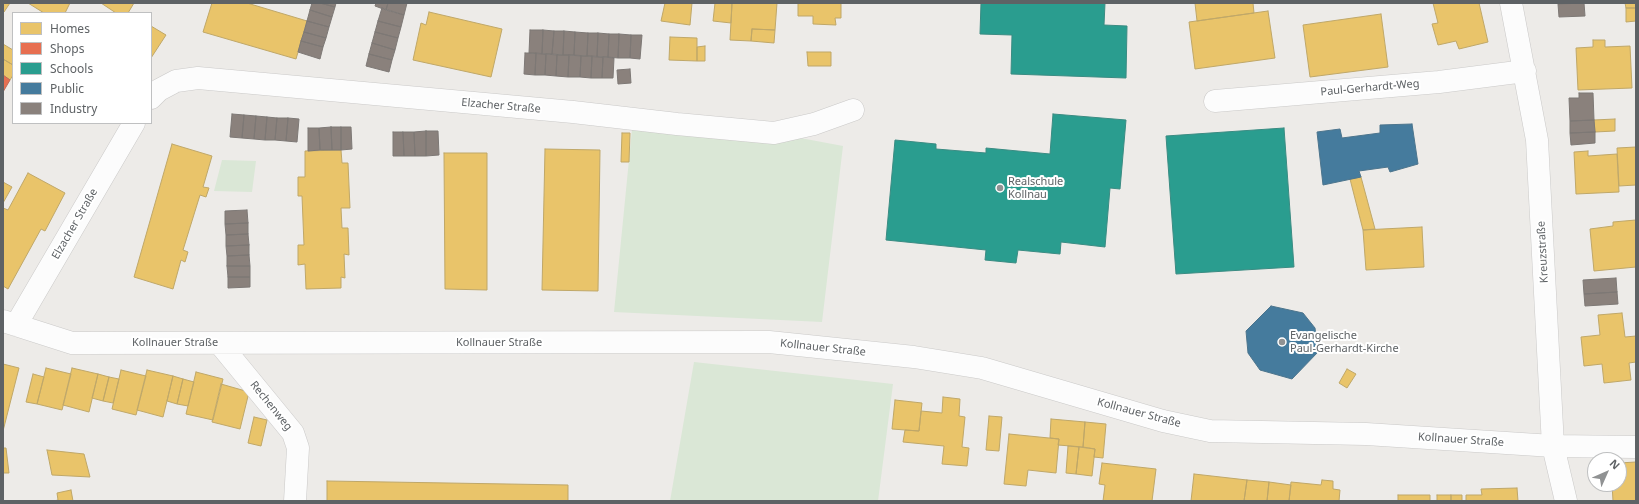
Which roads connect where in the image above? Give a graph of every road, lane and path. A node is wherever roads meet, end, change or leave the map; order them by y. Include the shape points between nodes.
1 (1511, 3) edge
2 (1525, 71) junction
3 (152, 97) edge
4 (1216, 101) dead end
5 (854, 110) dead end
6 (133, 124) edge
7 (10, 323) edge
8 (220, 344) junction
9 (1553, 446) junction
10 (1636, 447) edge
11 (294, 501) edge
12 (1566, 501) edge

1 - 2 street, Kreuzstraße
2 - 4 street, Paul-Gerhardt-Weg via 1439,82
2 - 9 street, Kreuzstraße via 1537,140
3 - 5 street, Elzacher Straße via 176,81 198,78 774,133 814,124
6 - 7 street, Elzacher Straße
7 - 8 street, Kollnauer Straße via 72,343
8 - 9 street, Kollnauer Straße via 769,342 914,357 982,368 1163,421 1210,431 1366,434
8 - 11 street, Rechenweg via 292,433 298,448
9 - 10 street, Kollnauer Straße
9 - 12 street, Kreuzstraße

